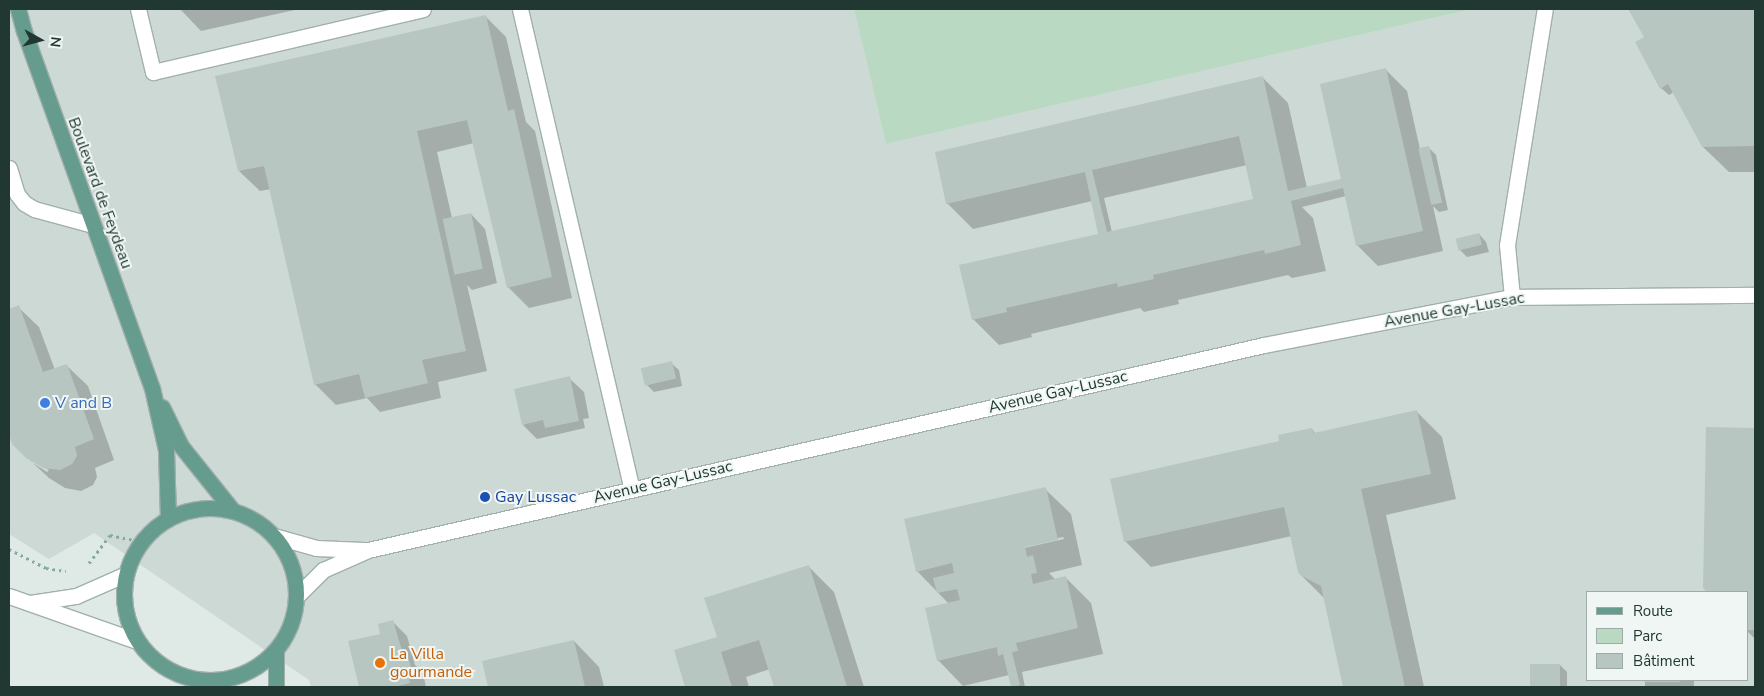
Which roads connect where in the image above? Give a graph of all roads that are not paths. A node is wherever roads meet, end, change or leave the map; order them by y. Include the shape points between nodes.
1 (18, 9) edge
2 (138, 9) edge
3 (424, 9) edge
4 (520, 9) edge
5 (1545, 9) edge
6 (9, 168) edge
7 (94, 225) junction
8 (1755, 294) edge
9 (1512, 297) junction
10 (152, 388) junction
11 (632, 489) junction
12 (233, 511) junction
13 (168, 519) junction
14 (274, 536) junction
15 (368, 550) junction
16 (126, 574) junction
17 (9, 596) edge
18 (297, 596) junction
19 (27, 603) junction
20 (137, 641) junction
21 (276, 651) junction
22 (218, 684) edge
23 (276, 687) edge

1 - 7 main road, Boulevard de Feydeau
2 - 3 street via 153,72
4 - 11 street
5 - 9 street via 1507,245
6 - 7 street via 17,194 24,203 34,209
7 - 10 main road, Boulevard de Feydeau
8 - 9 street, Avenue Gay-Lussac
9 - 11 street, Avenue Gay-Lussac via 1264,345
10 - 12 main road, Boulevard de Feydeau via 181,446
10 - 13 main road, Boulevard de Feydeau via 166,450
11 - 15 street, Avenue Gay-Lussac
12 - 13 main road via 189,510
12 - 14 main road via 262,525
13 - 16 main road via 148,534 133,555
14 - 15 street, Avenue Gay-Lussac via 316,548
14 - 18 main road via 294,570
15 - 18 street, Avenue Gay-Lussac via 323,570
16 - 19 street via 76,596
16 - 20 main road via 124,597 128,620
17 - 19 street
18 - 21 main road via 293,621
19 - 20 street
20 - 22 main road via 154,660 175,673
21 - 22 main road via 258,667
21 - 23 main road

